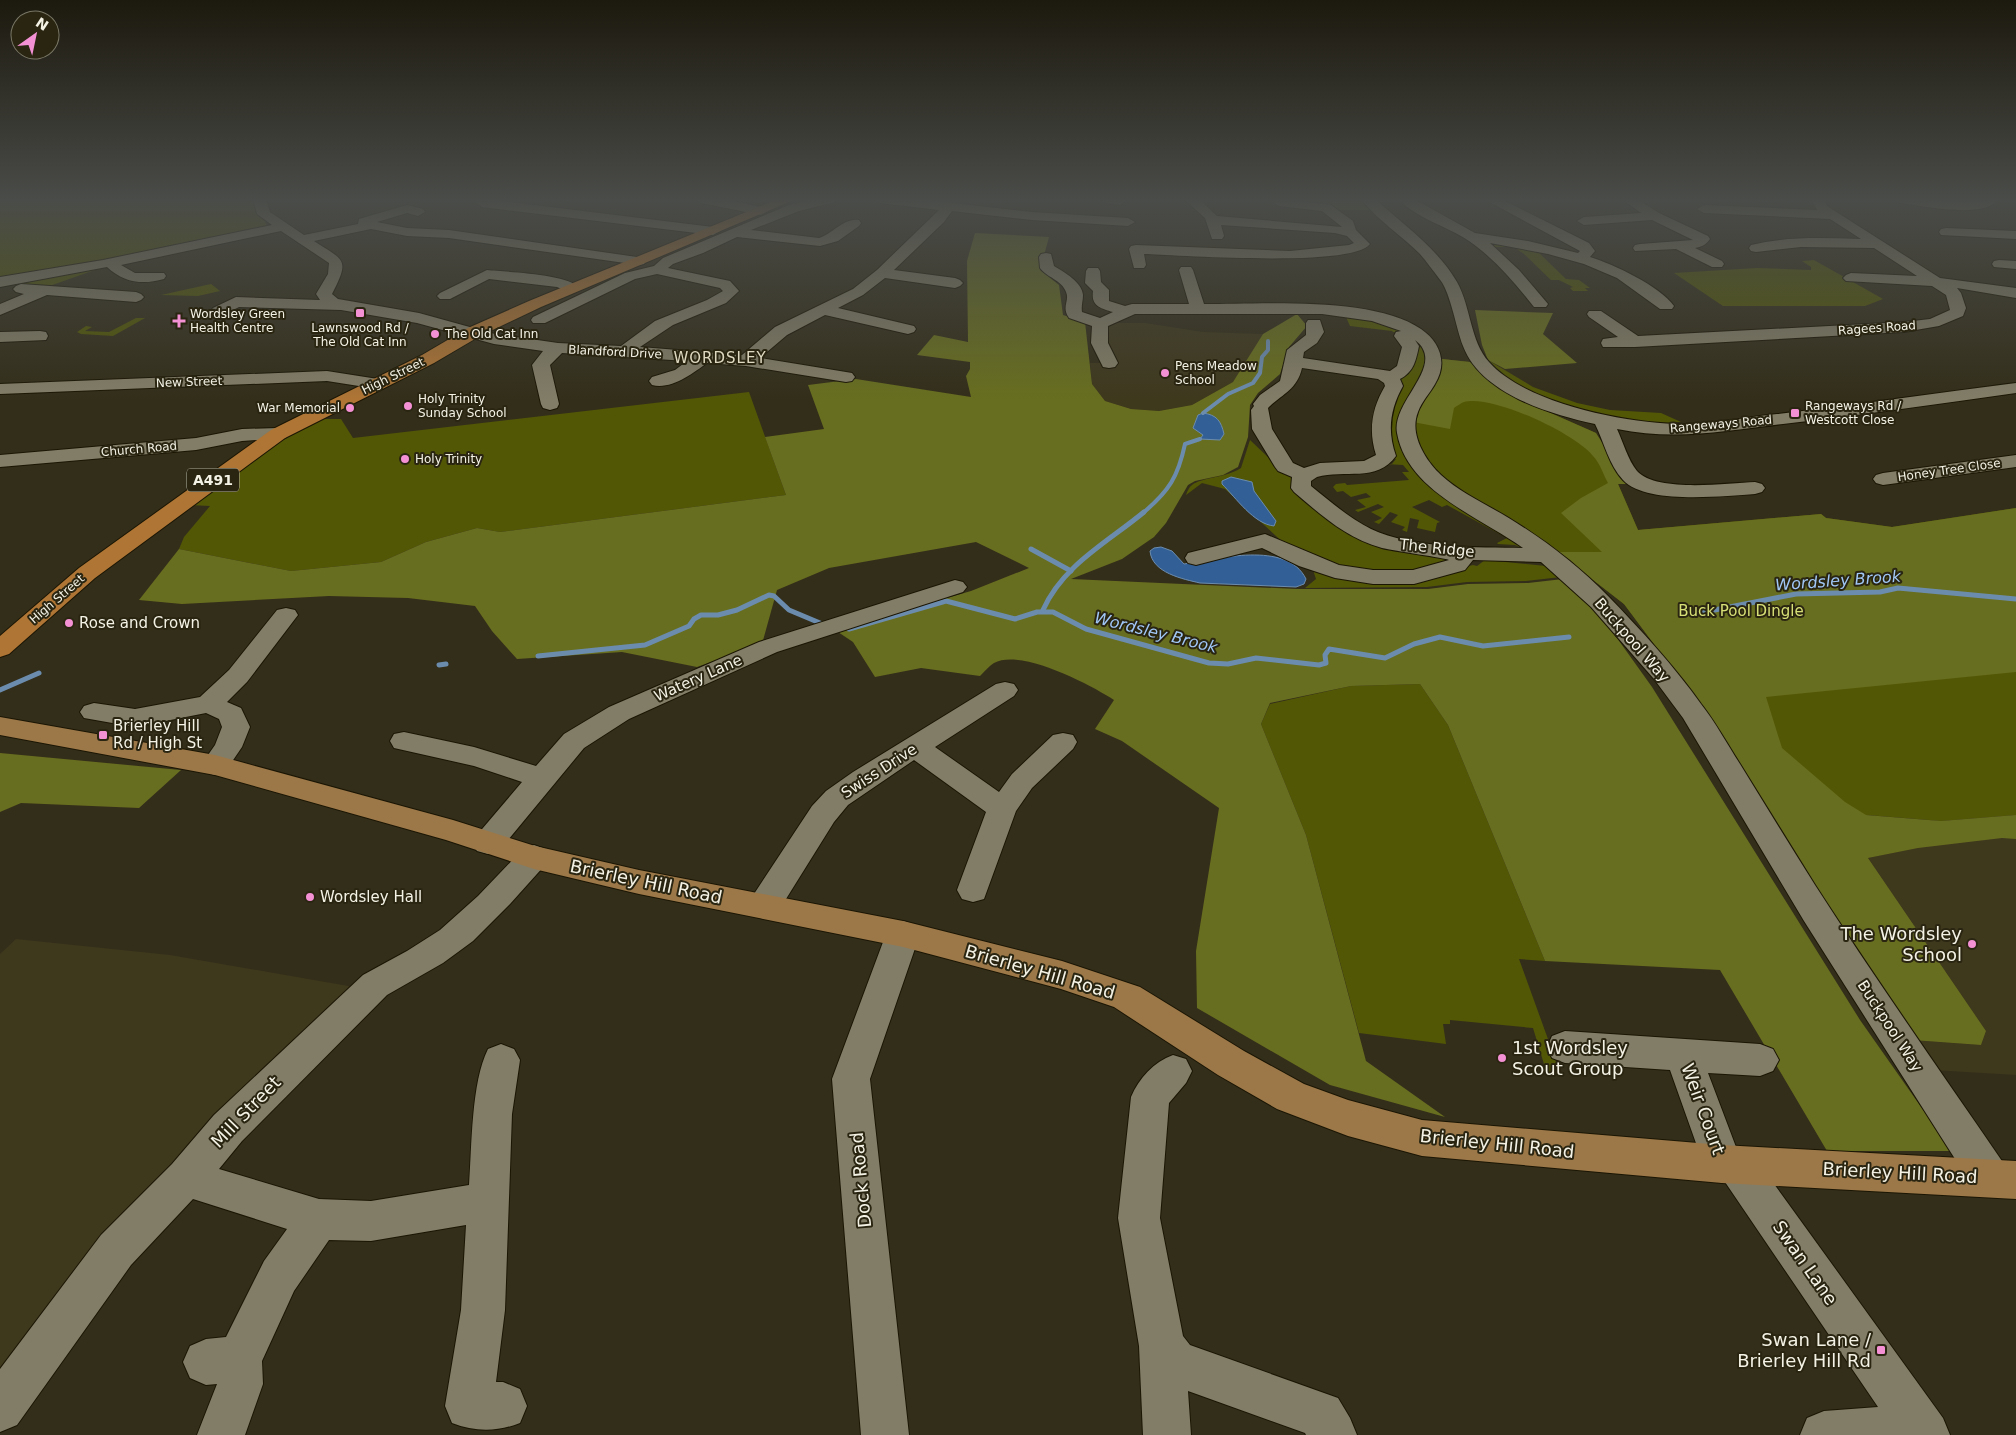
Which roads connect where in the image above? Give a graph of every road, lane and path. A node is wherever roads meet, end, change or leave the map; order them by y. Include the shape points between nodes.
1 (94, 266) edge
2 (114, 266) edge
3 (336, 266) edge
4 (631, 266) edge
5 (662, 266) edge
6 (889, 266) edge
7 (1047, 266) edge
8 (1437, 266) edge
9 (1505, 266) edge
10 (1598, 266) edge
11 (1911, 266) edge
12 (659, 269) junction
13 (1186, 270) dead end
14 (1093, 271) dead end
15 (882, 273) junction
16 (159, 276) dead end
17 (1857, 276) dead end
18 (1934, 281) junction
19 (0, 282) edge
20 (946, 284) dead end
21 (1638, 285) junction
22 (1655, 285) dead end
23 (0, 286) edge
24 (44, 291) junction
25 (2016, 293) edge
26 (445, 296) dead end
27 (136, 297) dead end
28 (575, 299) junction
29 (1540, 304) dead end
30 (341, 305) junction
31 (1666, 306) dead end
32 (1198, 309) junction
33 (0, 310) edge
34 (219, 310) dead end
35 (824, 310) junction
36 (1595, 314) dead end
37 (1112, 318) junction
38 (539, 320) dead end
39 (1314, 323) dead end
40 (899, 325) dead end
41 (474, 332) junction
42 (40, 336) dead end
43 (1402, 336) dead end
44 (0, 337) edge
45 (1636, 342) junction
46 (1609, 343) dead end
47 (558, 348) junction
48 (625, 351) junction
49 (703, 358) junction
50 (746, 361) junction
51 (1293, 362) junction
52 (1109, 363) dead end
53 (1512, 370) dead end
54 (846, 377) dead end
55 (1388, 377) junction
56 (658, 381) dead end
57 (378, 384) junction
58 (2016, 388) edge
59 (0, 389) edge
60 (550, 404) dead end
61 (1629, 408) dead end
62 (1660, 410) dead end
63 (1604, 422) junction
64 (1696, 429) junction
65 (278, 434) junction
66 (0, 461) edge
67 (2016, 461) edge
68 (1304, 475) junction
69 (1884, 480) dead end
70 (1756, 485) dead end
71 (1468, 552) junction
72 (1545, 555) junction
73 (1196, 558) dead end
74 (954, 587) dead end
75 (286, 614) dead end
76 (5, 643) edge
77 (993, 697) dead end
78 (209, 704) junction
79 (94, 712) dead end
80 (0, 726) edge
81 (53, 736) junction
82 (0, 740) edge
83 (404, 741) dead end
84 (1063, 742) dead end
85 (916, 747) junction
86 (201, 762) junction
87 (540, 779) junction
88 (1002, 809) junction
89 (488, 843) junction
90 (534, 858) junction
91 (973, 890) dead end
92 (764, 906) junction
93 (903, 934) junction
94 (1565, 1047) dead end
95 (1683, 1055) junction
96 (501, 1060) dead end
97 (1760, 1060) dead end
98 (1173, 1071) dead end
99 (1730, 1164) junction
100 (186, 1178) junction
101 (2003, 1179) edge
102 (490, 1201) junction
103 (319, 1218) junction
104 (1162, 1346) junction
105 (503, 1406) dead end
106 (0, 1408) edge
107 (1922, 1431) edge
108 (221, 1435) edge
109 (885, 1435) edge
110 (1167, 1435) edge
111 (1333, 1435) edge
112 (1824, 1435) edge

1 - 19 street
2 - 16 street via 128,276 142,279
3 - 30 street via 324,294 331,303
4 - 28 highway, High Street / A491
5 - 12 street
6 - 15 street
7 - 37 street via 1073,290 1075,315
8 - 63 street, Rangeways Road via 1450,283 1472,348 1492,375 1533,399
9 - 29 street
10 - 21 street
11 - 18 street, Ragees Road
12 - 28 street via 630,276
12 - 48 street via 669,274 725,284 731,291 722,299 656,328
13 - 32 street
14 - 37 street, Buckpool Way via 1093,283 1101,290 1100,299 1110,308
15 - 20 street
15 - 35 street via 858,292
17 - 18 street
18 - 25 street
18 - 45 street, Ragees Road via 1953,293 1958,308 1951,317 1933,323
21 - 22 street
21 - 31 street
23 - 24 street
24 - 27 street
24 - 33 street
26 - 28 street via 487,274 560,283
28 - 38 street
28 - 41 highway, High Street / A491
30 - 34 street, Blandford Drive via 236,302
30 - 41 street, Blandford Drive via 419,318
32 - 37 street, Buckpool Way via 1132,309
32 - 72 street, Buckpool Way via 1347,311 1398,323 1415,331 1433,352 1432,372 1406,421 1410,442 1420,463 1433,479
35 - 40 street
35 - 50 street via 781,331
36 - 45 street
37 - 52 street via 1097,333 1100,348
39 - 51 street via 1316,333 1312,340 1296,350
41 - 47 street, Blandford Drive via 494,339
41 - 57 highway, High Street / A491
42 - 44 street
43 - 55 street via 1411,346 1405,369
45 - 46 street, Ragees Road
47 - 48 street, Blandford Drive
47 - 60 street via 541,366 549,377
48 - 49 street, Blandford Drive
49 - 50 street, Blandford Drive
49 - 56 street via 684,374
50 - 54 street, Blandford Drive
51 - 55 street via 1360,370
51 - 68 street via 1290,379 1266,398 1261,407 1262,429 1285,467
53 - 61 street via 1543,388 1581,401
55 - 68 street via 1394,386 1382,410 1380,429 1386,456 1381,462 1369,466 1322,469
57 - 59 street, New Street via 327,376
57 - 65 highway, High Street / A491
58 - 64 street, Rangeways Road
62 - 64 street via 1681,418
63 - 64 street, Rangeways Road via 1670,430
63 - 70 street via 1630,476 1638,482 1689,491
65 - 66 street, Church Road
65 - 76 highway, High Street / A491 via 88,573
67 - 69 street, Honey Tree Close
68 - 71 street, The Ridge via 1301,488 1344,522 1364,533 1419,548
71 - 72 street, The Ridge
71 - 73 street via 1457,565 1414,577 1373,577 1335,571 1265,541
72 - 101 street, Buckpool Way via 1602,604 1693,711 1827,931
74 - 87 street, Watery Lane via 768,647 619,713 574,741
75 - 78 street via 238,676
77 - 85 street, Swiss Drive
78 - 79 street via 135,718
78 - 86 street via 231,714 236,727 228,747
80 - 81 main road, Brierley Hill Road
81 - 82 main road, Brierley Hill Road
81 - 86 main road, Brierley Hill Road
83 - 87 street via 516,767
84 - 88 street via 1022,781
85 - 88 street
85 - 92 street, Swiss Drive via 837,798 823,814
86 - 89 main road, Brierley Hill Road
87 - 89 street, Watery Lane
88 - 91 street
89 - 90 main road, Brierley Hill Road
90 - 92 main road, Brierley Hill Road
90 - 100 street, Mill Street via 459,933 375,985 228,1128
92 - 93 main road, Brierley Hill Road
93 - 99 main road, Brierley Hill Road via 1062,974 1127,997 1231,1063 1291,1096 1348,1118 1422,1138
93 - 109 street, Dock Road via 851,1079
94 - 95 street, Weir Court
95 - 97 street, Weir Court
95 - 99 street, Weir Court
96 - 102 street via 493,1114
98 - 104 street via 1150,1097 1139,1218
99 - 101 main road, Brierley Hill Road
99 - 107 street, Swan Lane
100 - 103 street
100 - 106 street, Mill Street via 116,1250
102 - 103 street via 371,1221
102 - 105 street via 483,1310 470,1406
103 - 108 street via 222,1360 240,1384
104 - 110 street
104 - 111 street via 1175,1363 1321,1415
107 - 112 street

